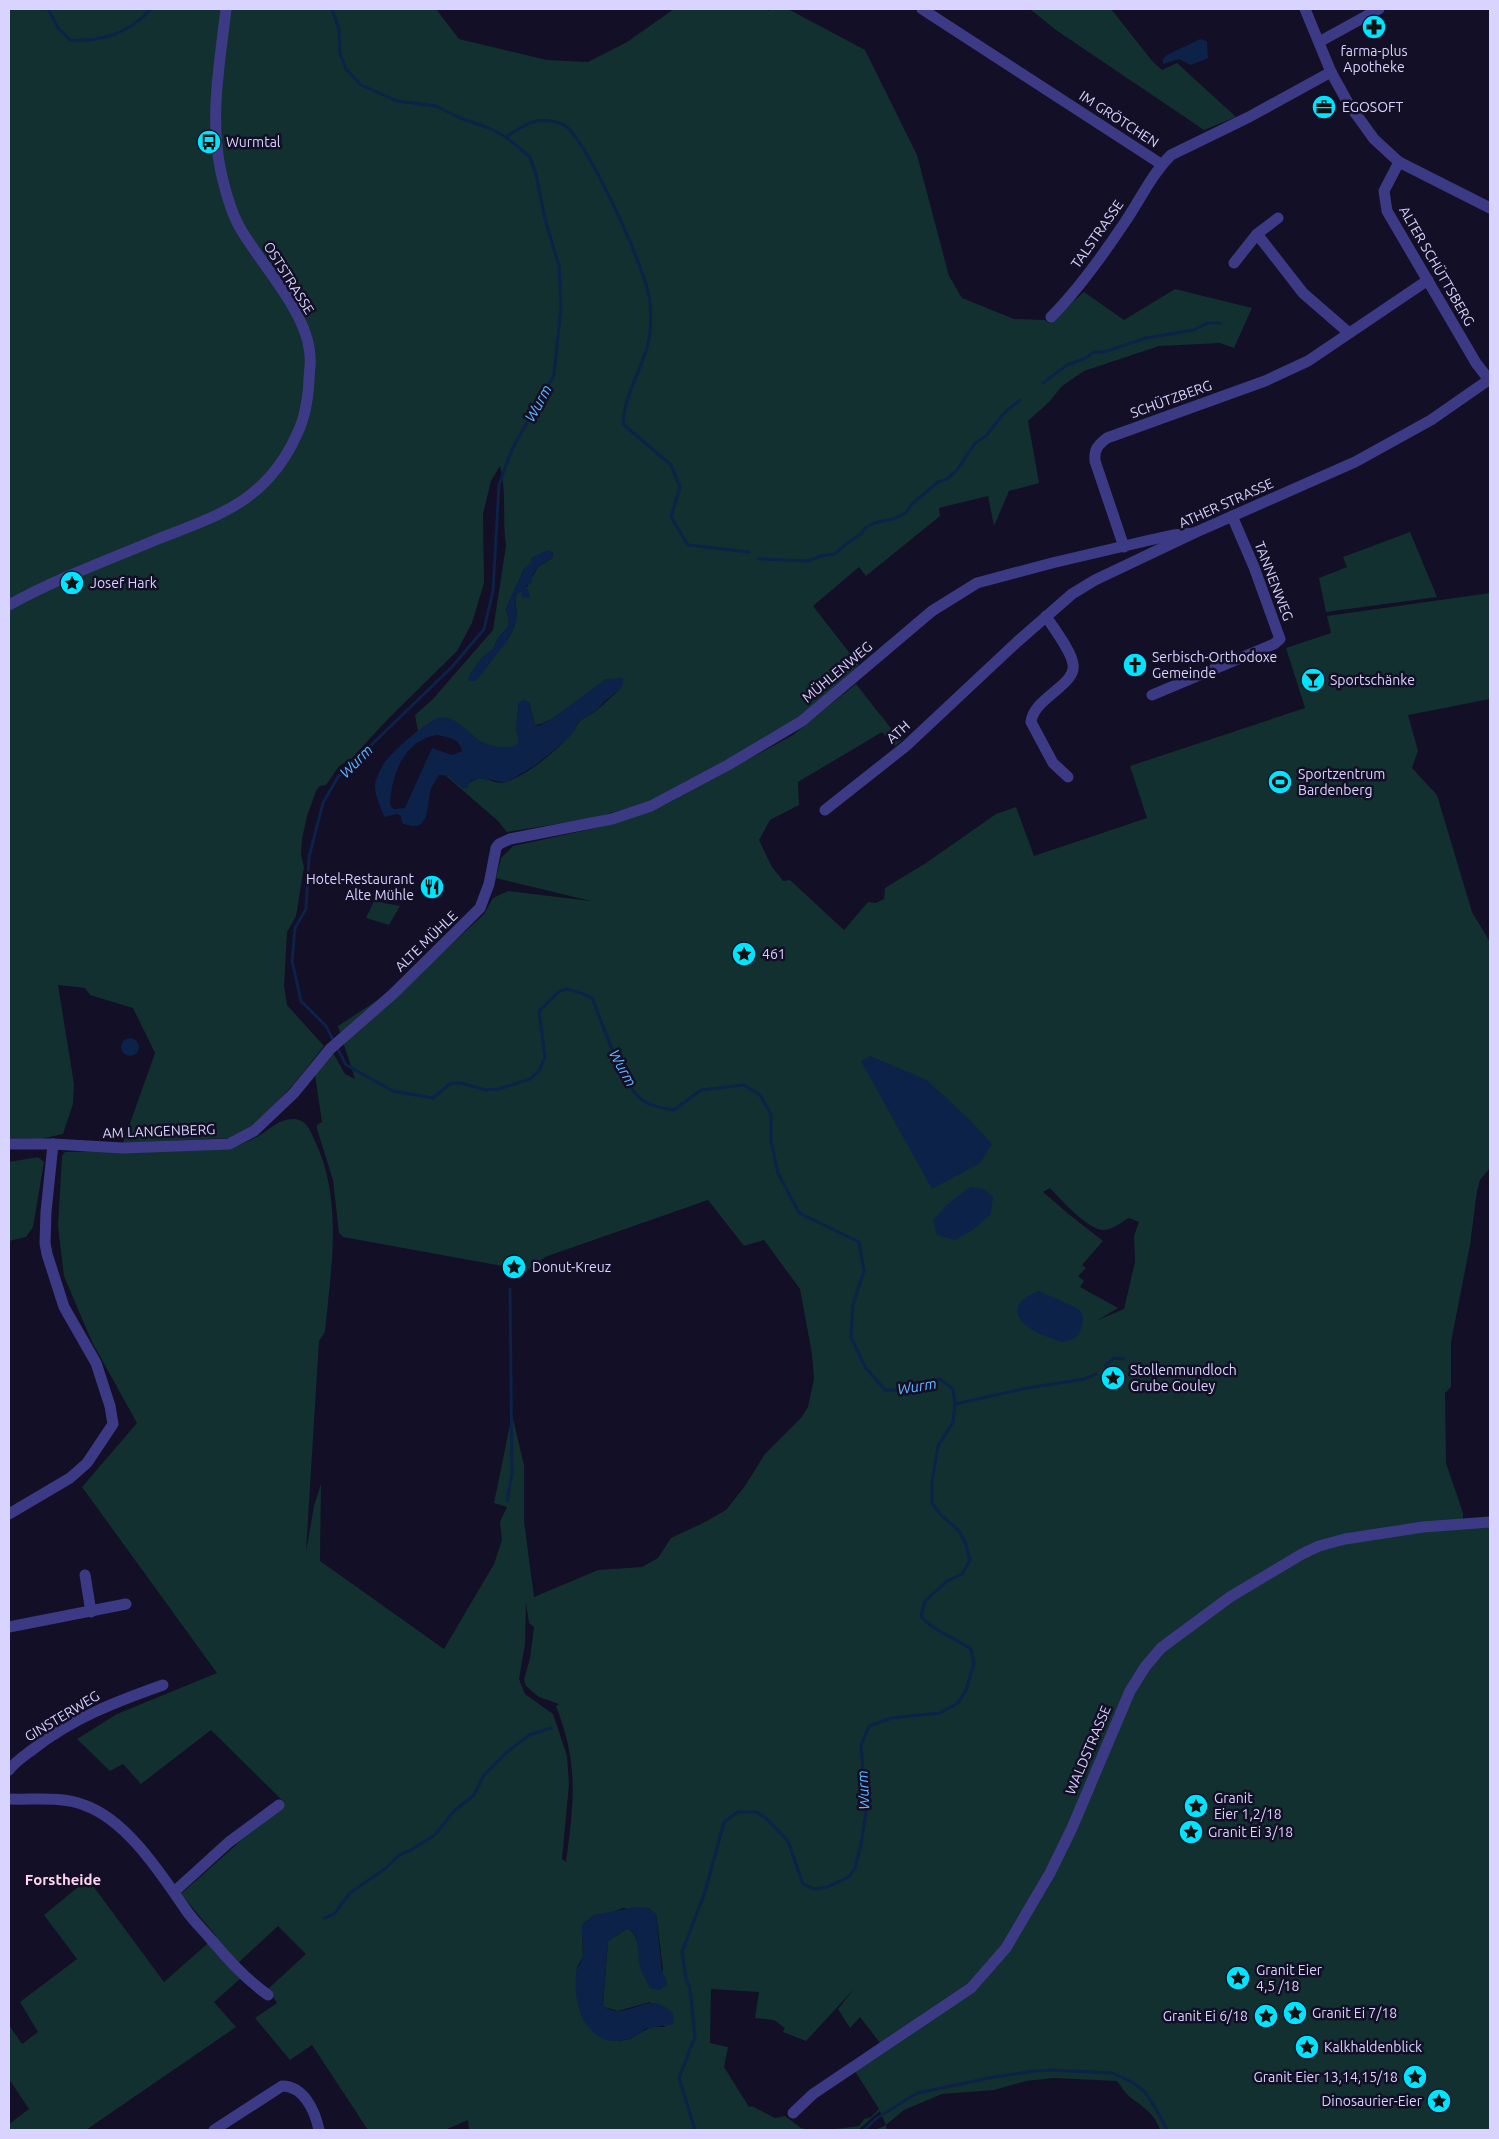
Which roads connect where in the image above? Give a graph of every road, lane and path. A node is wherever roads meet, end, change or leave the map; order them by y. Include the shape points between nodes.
1 (226, 9) edge
2 (922, 9) edge
3 (1305, 9) edge
4 (1379, 9) edge
5 (1319, 42) junction
6 (1332, 72) junction
7 (1399, 162) junction
8 (1161, 164) junction
9 (1490, 208) edge
10 (1278, 218) dead end
11 (1257, 234) junction
12 (1234, 263) dead end
13 (1428, 280) junction
14 (1051, 317) dead end
15 (1349, 333) junction
16 (1490, 380) edge
17 (1232, 516) junction
18 (1194, 533) junction
19 (1124, 547) junction
20 (9, 606) edge
21 (1046, 616) junction
22 (986, 670) joint
23 (1152, 695) dead end
24 (1068, 777) dead end
25 (825, 810) dead end
26 (499, 844) joint
27 (330, 1049) joint
28 (9, 1144) edge
29 (53, 1144) junction
30 (9, 1514) edge
31 (1490, 1522) edge
32 (85, 1576) dead end
33 (126, 1604) dead end
34 (91, 1612) junction
35 (9, 1627) edge
36 (163, 1685) dead end
37 (9, 1770) edge
38 (9, 1798) edge
39 (279, 1805) dead end
40 (175, 1891) junction
41 (268, 1995) dead end
42 (793, 2113) dead end
43 (214, 2130) edge
44 (319, 2130) edge

1 - 20 street, OSTSTRASSE via 216,104 221,171 239,226 293,307 303,328 310,355 308,391 300,427 272,474 243,500 198,523 48,585
2 - 8 street, IM GRÖTCHEN
3 - 5 street
4 - 5 street
5 - 6 street
6 - 7 street via 1348,104 1374,139
6 - 8 street, IM GRÖTCHEN via 1170,155
7 - 9 street
7 - 13 street, ALTER SCHÜTTSBERG via 1384,192 1384,200 1387,211
8 - 14 street, TALSTRASSE via 1125,222 1066,302
10 - 11 street
11 - 12 street
11 - 15 street via 1303,293
13 - 15 street, SCHÜTZBERG
13 - 16 street, ALTER SCHÜTTSBERG via 1476,363
15 - 19 street, SCHÜTZBERG via 1291,370 1107,438 1099,444 1095,460
16 - 17 street, ATHER STRASSE via 1398,439 1312,482
17 - 18 street, ATHER STRASSE
17 - 23 street, TANNENWEG via 1280,639
18 - 19 street, MÜHLENWEG
18 - 21 street, ATHER STRASSE via 1095,580
19 - 26 street, MÜHLENWEG via 992,578 966,588 932,611 782,735 651,806 612,819 510,839
21 - 22 street, ATHER STRASSE
21 - 24 street via 1074,667 1070,677 1034,710 1031,722 1053,763
22 - 25 street, ATH via 906,746
26 - 27 street, ALTE MÜHLE via 480,908 393,994
27 - 29 street, AM LANGENBERG via 273,1116 230,1144 123,1148
28 - 29 street, AM LANGENBERG
29 - 30 street via 45,1220 46,1254 64,1307 96,1363 113,1424 87,1463 70,1478
31 - 42 street, WALDSTRASSE via 1372,1534 1319,1546 1230,1596 1161,1648 1130,1691 1072,1828 1006,1948 971,1988 813,2094
32 - 34 street
33 - 34 street
34 - 35 street
36 - 37 street, GINSTERWEG via 82,1718 43,1741
38 - 40 street via 69,1800 98,1810 133,1842
39 - 40 street via 229,1842
40 - 41 street via 187,1911 238,1970
43 - 44 street via 274,2090 289,2086 303,2094

